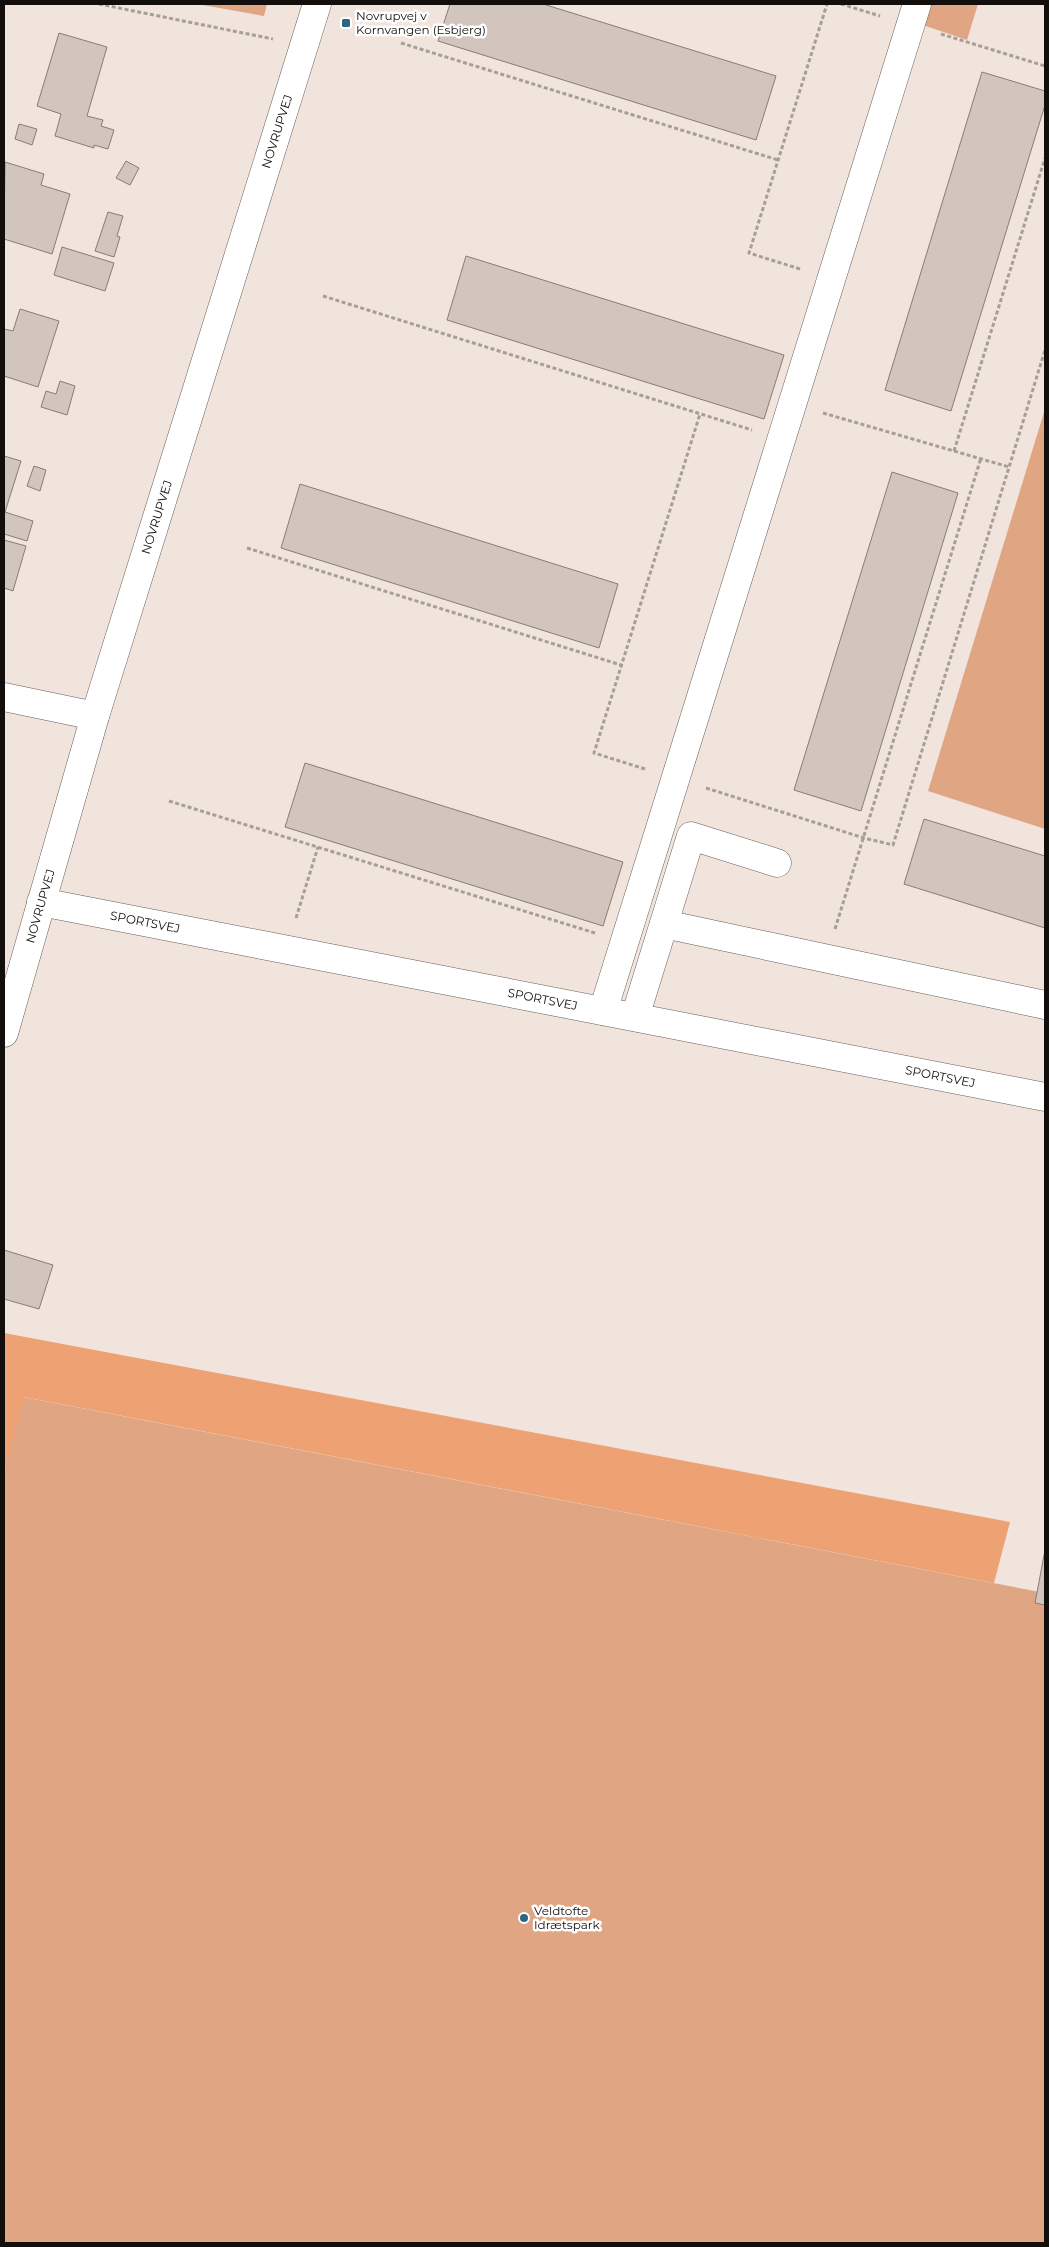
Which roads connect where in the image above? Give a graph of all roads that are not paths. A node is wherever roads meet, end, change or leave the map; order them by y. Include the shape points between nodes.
1 (317, 4) edge
2 (916, 4) edge
3 (4, 697) edge
4 (95, 716) junction
5 (776, 863) dead end
6 (41, 902) junction
7 (664, 924) junction
8 (1045, 1005) edge
9 (603, 1011) junction
10 (635, 1017) junction
11 (4, 1034) edge
12 (1045, 1097) edge

1 - 4 street, NOVRUPVEJ
2 - 9 street
3 - 4 street
4 - 6 street, NOVRUPVEJ
5 - 7 street via 691,836
6 - 9 street, SPORTSVEJ
6 - 11 street, NOVRUPVEJ
7 - 8 street
7 - 10 street
9 - 10 street, SPORTSVEJ
10 - 12 street, SPORTSVEJ

